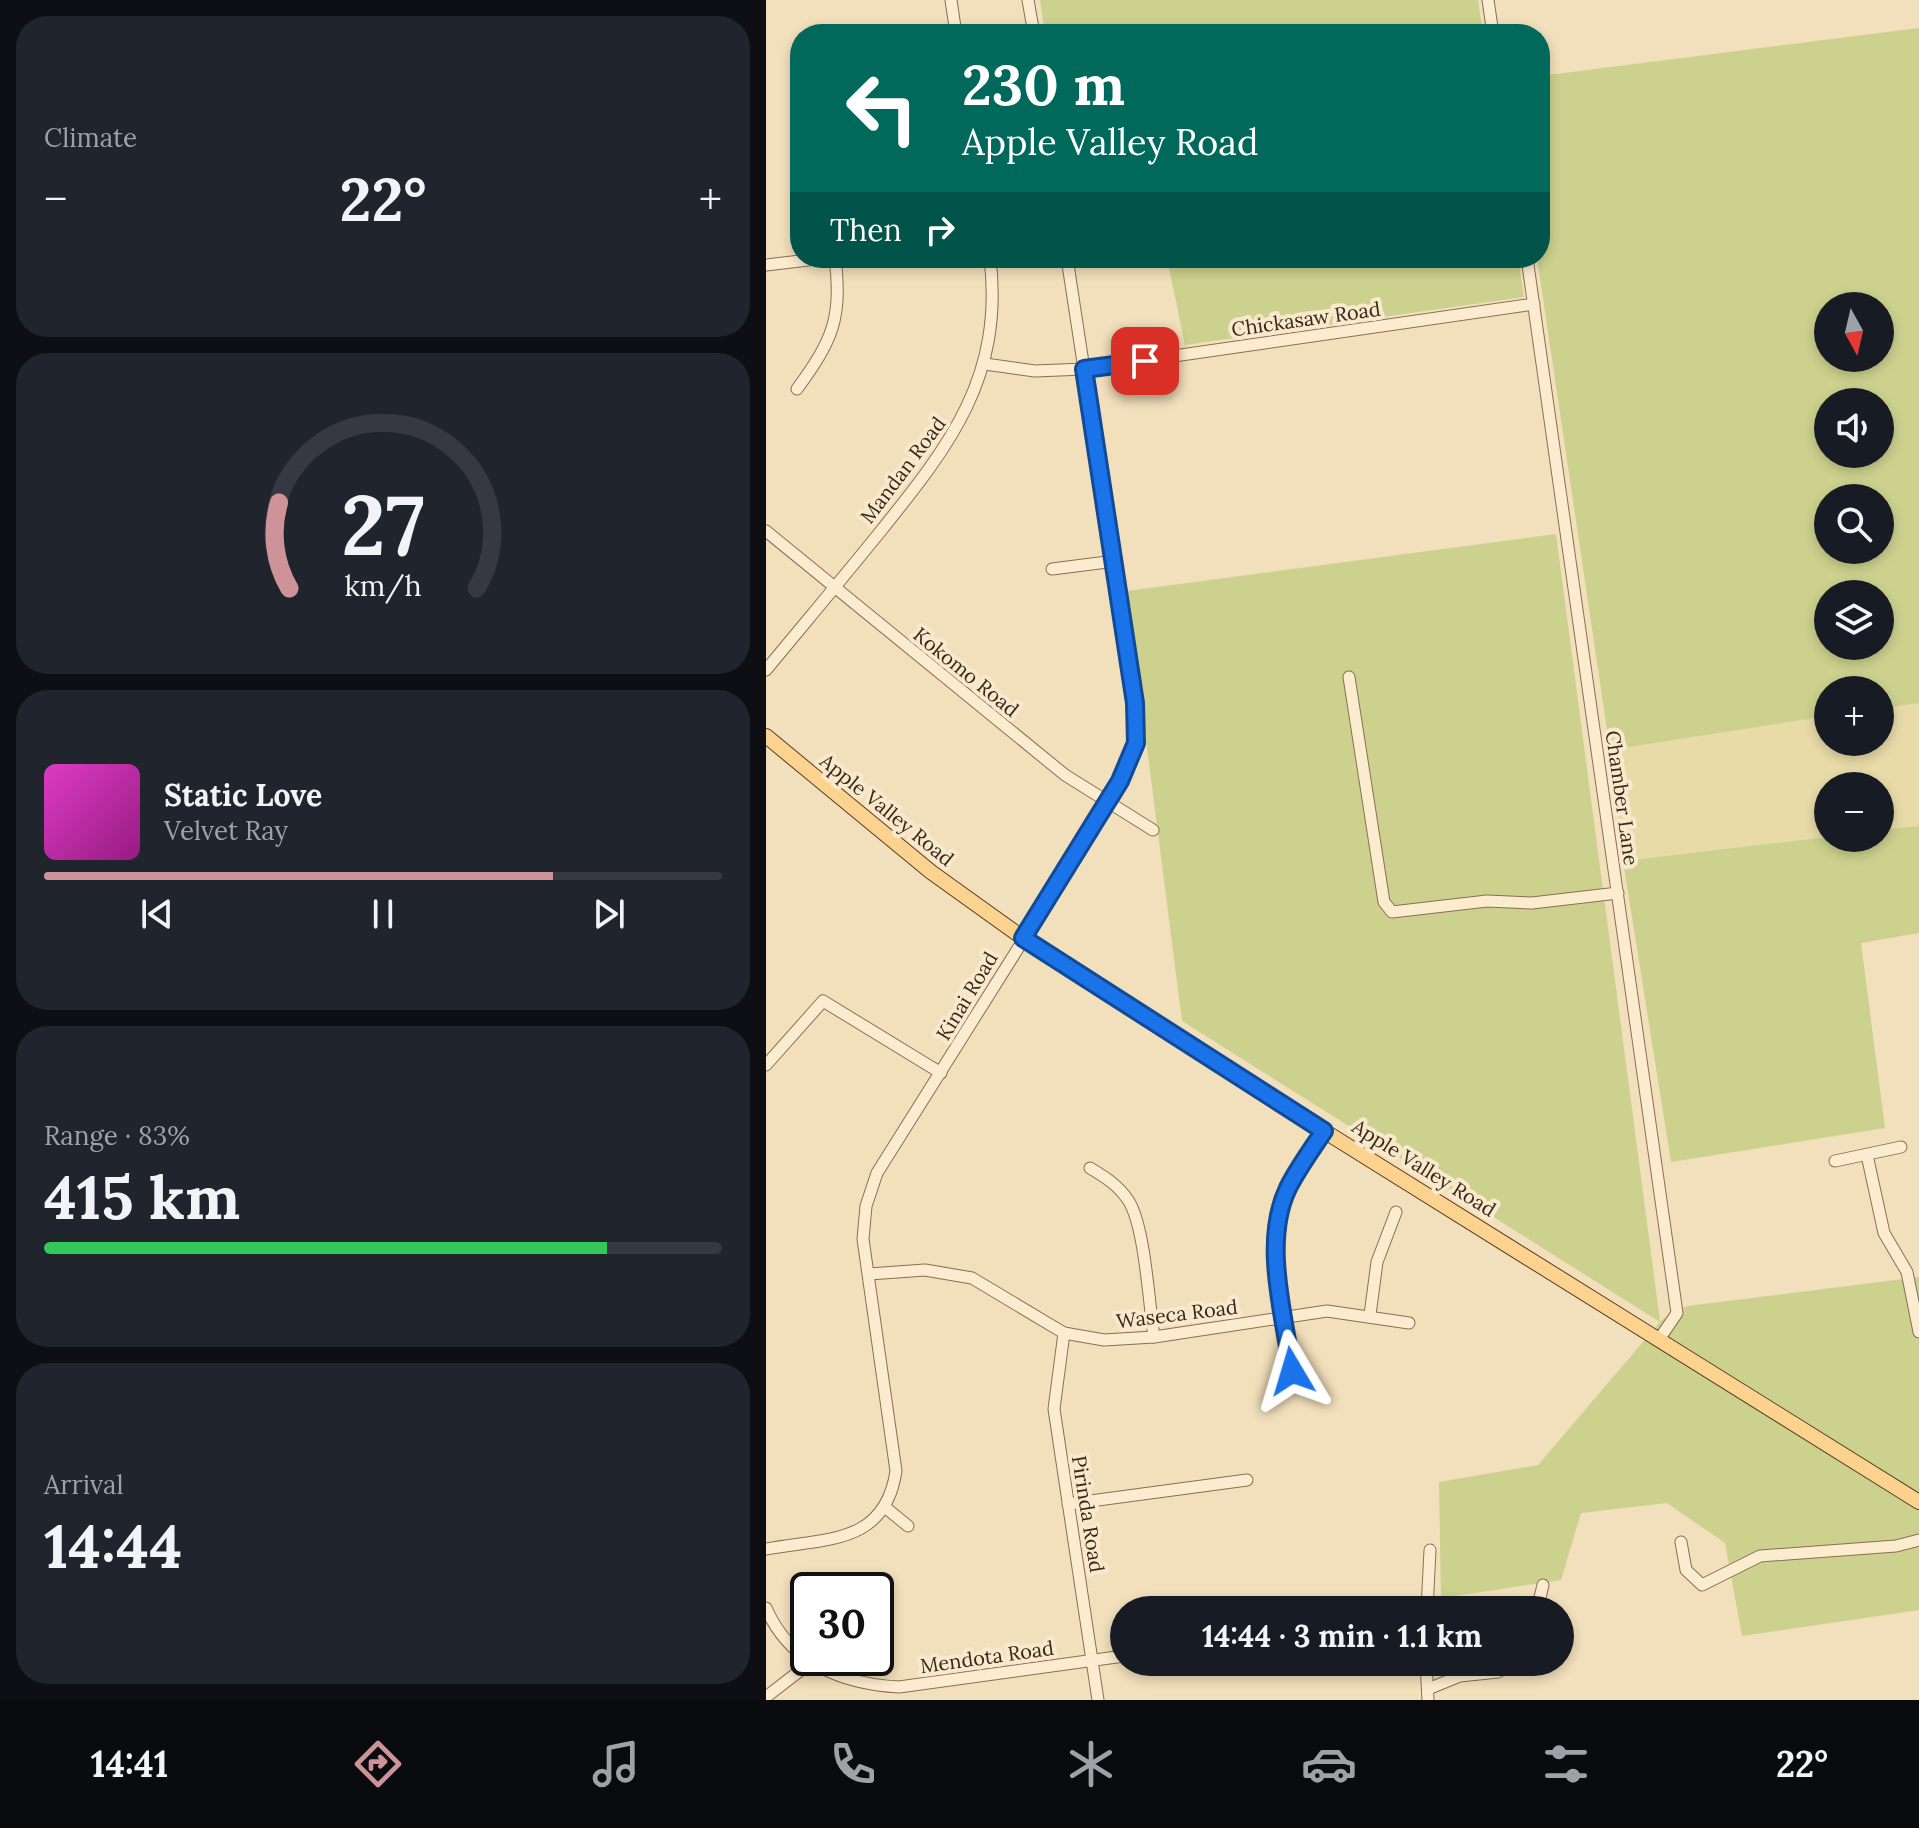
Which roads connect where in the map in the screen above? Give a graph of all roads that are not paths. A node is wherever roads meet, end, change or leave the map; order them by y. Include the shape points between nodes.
1 (951, 0) edge
2 (1028, 0) edge
3 (1488, 0) edge
4 (955, 24) edge
5 (1032, 24) edge
6 (1492, 24) edge
7 (790, 262) edge
8 (766, 265) edge
9 (835, 268) edge
10 (991, 268) edge
11 (1069, 268) edge
12 (1529, 268) edge
13 (1534, 304) junction
14 (985, 364) junction
15 (1084, 369) junction
16 (797, 389) dead end
17 (766, 531) edge
18 (1115, 561) junction
19 (1052, 569) dead end
20 (834, 588) junction
21 (766, 670) edge
22 (1349, 677) dead end
23 (766, 736) edge
24 (1110, 802) junction
25 (1153, 830) dead end
26 (1618, 893) junction
27 (1023, 938) junction
28 (766, 1065) edge
29 (941, 1073) junction
30 (1324, 1131) junction
31 (1901, 1147) dead end
32 (1867, 1155) junction
33 (1835, 1161) dead end
34 (1090, 1168) dead end
35 (1396, 1212) dead end
36 (869, 1274) junction
37 (1370, 1315) junction
38 (1285, 1318) junction
39 (1409, 1323) dead end
40 (1919, 1332) edge
41 (1064, 1333) junction
42 (1154, 1337) junction
43 (1660, 1338) junction
44 (1292, 1371) dead end
45 (1247, 1480) dead end
46 (1919, 1502) edge
47 (1068, 1504) junction
48 (886, 1508) junction
49 (908, 1526) dead end
50 (1919, 1540) edge
51 (1681, 1542) dead end
52 (766, 1549) edge
53 (1430, 1550) dead end
54 (1543, 1585) dead end
55 (1428, 1596) edge
56 (1540, 1596) edge
57 (766, 1608) edge
58 (790, 1644) edge
59 (1110, 1658) edge
60 (1093, 1661) junction
61 (793, 1676) edge
62 (841, 1676) edge
63 (1460, 1676) edge
64 (1428, 1694) edge
65 (766, 1697) edge
66 (1098, 1700) edge

1 - 4 street
2 - 5 street
3 - 6 street
7 - 8 street
9 - 16 street via 837,320 826,350
10 - 14 street, Mandan Road
11 - 15 street, Kinai Road
12 - 13 street, Chamber Lane
13 - 15 street, Chickasaw Road
13 - 26 street, Chamber Lane
14 - 15 street via 1035,371
14 - 20 street, Mandan Road via 949,444
15 - 18 street, Kinai Road
17 - 20 street, Kokomo Road
18 - 19 street
18 - 24 street, Kinai Road via 1136,743
20 - 21 street, Mandan Road
20 - 24 street, Kokomo Road via 1065,775
22 - 26 street via 1384,902 1392,912
23 - 27 main road, Apple Valley Road via 931,872
24 - 25 street, Kokomo Road
24 - 27 street, Kinai Road
26 - 43 street, Chamber Lane via 1677,1313
27 - 29 street, Kinai Road
27 - 30 main road, Apple Valley Road
28 - 29 street via 823,1001
29 - 36 street, Kinai Road via 877,1173 863,1239
30 - 38 street via 1287,1189 1276,1227
30 - 43 main road, Apple Valley Road
31 - 32 street
32 - 33 street
32 - 40 street via 1884,1233 1907,1272
34 - 42 street via 1115,1183 1131,1203
35 - 37 street via 1377,1262
36 - 41 street, Waseca Road via 925,1270 972,1278
36 - 48 street, Kinai Road via 896,1471
37 - 38 street, Waseca Road via 1327,1311
37 - 39 street, Waseca Road
38 - 42 street, Waseca Road
38 - 44 street
41 - 42 street, Waseca Road via 1104,1340
41 - 47 street, Pirinda Road via 1054,1409
43 - 46 main road, Apple Valley Road
45 - 47 street
47 - 60 street, Pirinda Road
48 - 49 street
48 - 52 street via 852,1534
50 - 51 street via 1760,1556 1702,1585 1686,1570
53 - 55 street
54 - 56 street
57 - 58 street
59 - 60 street, Mendota Road
60 - 62 street, Mendota Road via 899,1687 863,1685
60 - 66 street, Pirinda Road
61 - 65 street
63 - 64 street

